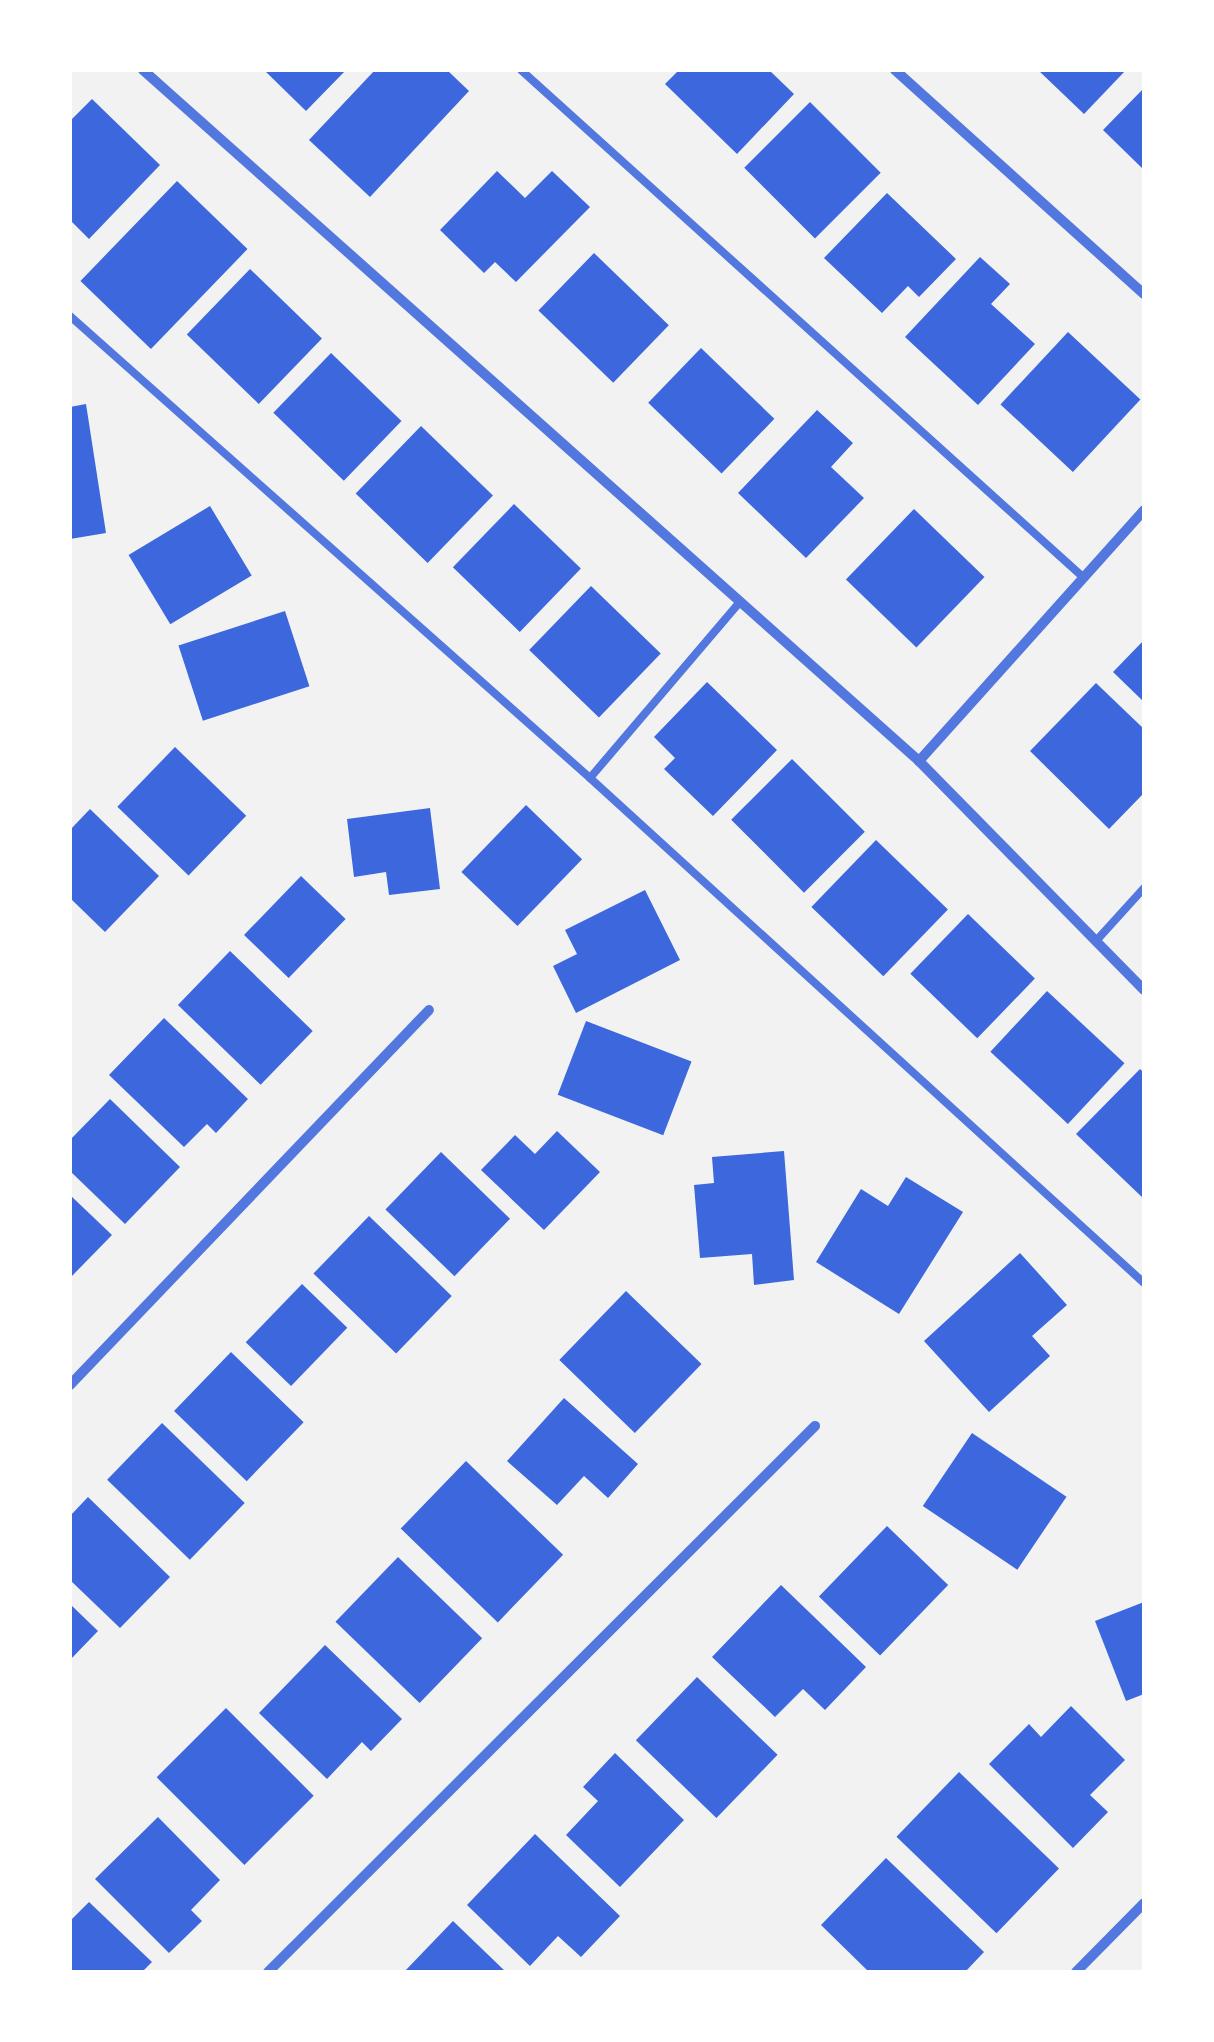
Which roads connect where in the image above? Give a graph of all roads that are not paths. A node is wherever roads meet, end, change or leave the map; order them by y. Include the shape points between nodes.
1 (143, 70) edge
2 (521, 70) edge
3 (895, 70) edge
4 (1144, 294) edge
5 (70, 316) edge
6 (1144, 510) edge
7 (1084, 578) junction
8 (740, 602) junction
9 (919, 762) junction
10 (590, 778) junction
11 (1144, 888) edge
12 (1096, 941) junction
13 (1144, 990) edge
14 (429, 1010) dead end
15 (1144, 1283) edge
16 (70, 1385) edge
17 (815, 1426) dead end
18 (1144, 1904) edge
19 (268, 1972) edge
20 (1076, 1972) edge

1 - 8 street
2 - 7 lane
3 - 4 street
5 - 10 lane
6 - 7 street
7 - 9 street
8 - 9 street
8 - 10 lane
9 - 12 street
10 - 15 lane
11 - 12 lane
12 - 13 street
14 - 16 street
17 - 19 street
18 - 20 street

